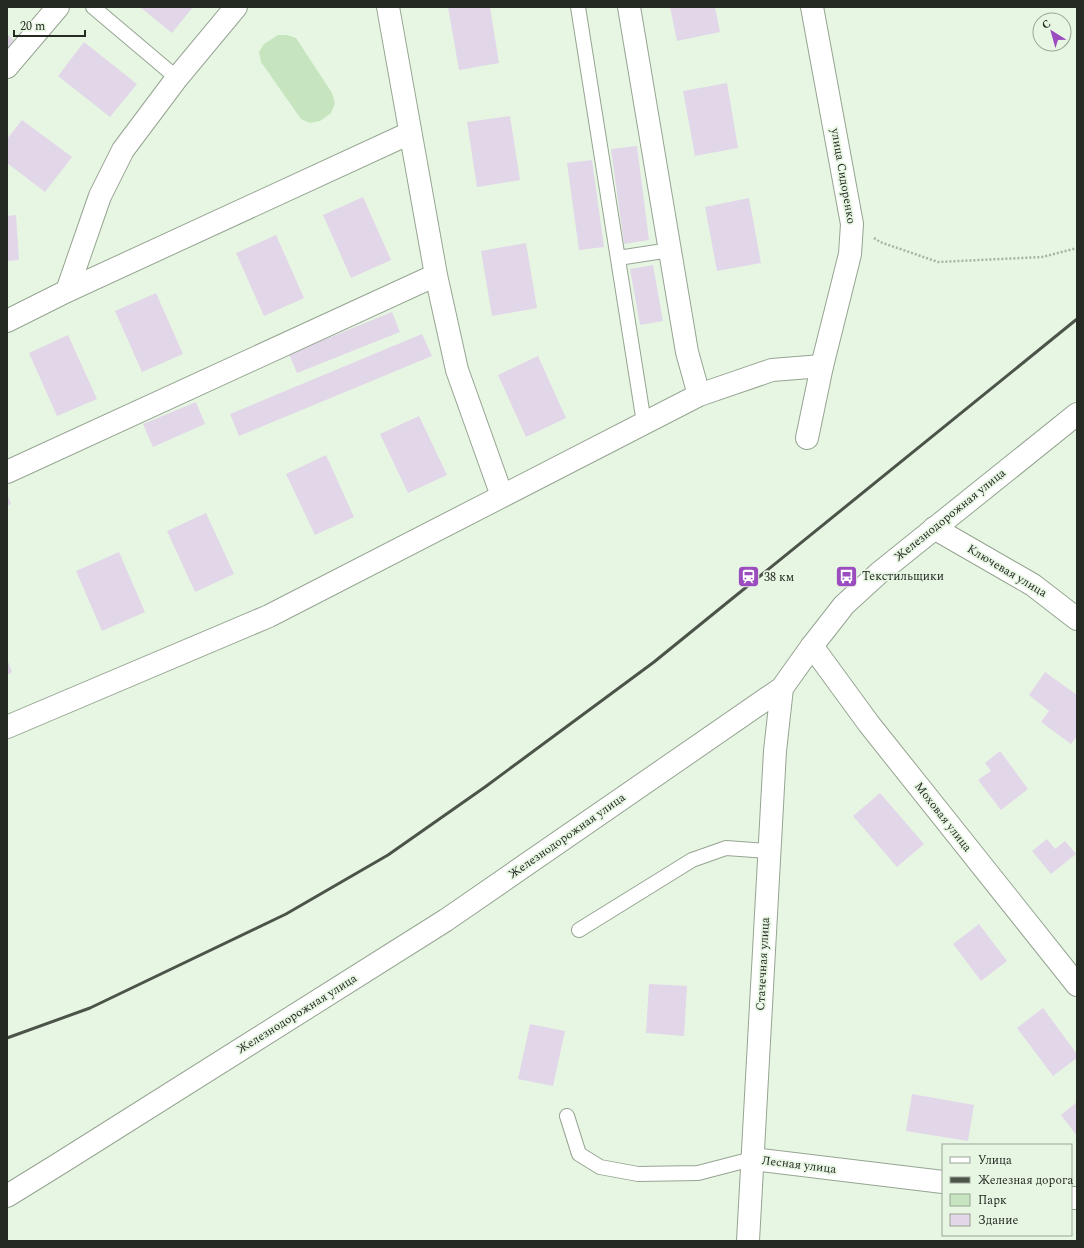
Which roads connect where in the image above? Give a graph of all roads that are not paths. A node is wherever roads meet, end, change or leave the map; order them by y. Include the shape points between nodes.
1 (58, 7) edge
2 (93, 7) edge
3 (236, 7) edge
4 (388, 7) edge
5 (578, 7) edge
6 (629, 7) edge
7 (812, 7) edge
8 (7, 67) edge
9 (177, 78) junction
10 (410, 133) junction
11 (670, 250) junction
12 (618, 258) junction
13 (436, 275) junction
14 (67, 291) junction
15 (7, 321) edge
16 (822, 366) junction
17 (699, 395) junction
18 (1077, 414) edge
19 (644, 423) junction
20 (806, 438) dead end
21 (7, 472) edge
22 (502, 496) junction
23 (934, 528) junction
24 (1077, 619) edge
25 (812, 646) junction
26 (782, 688) junction
27 (7, 727) edge
28 (769, 851) junction
29 (579, 930) dead end
30 (1077, 986) edge
31 (567, 1116) dead end
32 (752, 1159) junction
33 (942, 1182) edge
34 (7, 1196) edge
35 (748, 1241) edge

1 - 8 street
2 - 9 lane
3 - 9 street
4 - 10 street
5 - 12 lane
6 - 11 street
7 - 16 street, улица Сидоренко via 852,224 850,254
9 - 14 street via 123,150 100,196
10 - 13 street
10 - 14 street
11 - 12 lane
11 - 17 street via 686,352
12 - 19 lane
13 - 21 street
13 - 22 street via 457,370
14 - 15 street
16 - 17 street via 772,370
16 - 20 street, улица Сидоренко
17 - 19 street
18 - 23 street, Железнодорожная улица
19 - 22 street
22 - 27 street via 269,616
23 - 24 street, Ключевая улица via 1033,584
23 - 25 street, Железнодорожная улица via 844,605
25 - 26 street, Железнодорожная улица
25 - 30 street, Моховая улица via 869,724
26 - 28 street, Стачечная улица
26 - 34 street, Железнодорожная улица via 446,920
28 - 29 lane via 726,848 692,860
28 - 32 street, Стачечная улица
31 - 32 lane, Лесная улица via 579,1154 600,1166 638,1174 698,1173
32 - 33 street, Лесная улица
32 - 35 street, Стачечная улица

